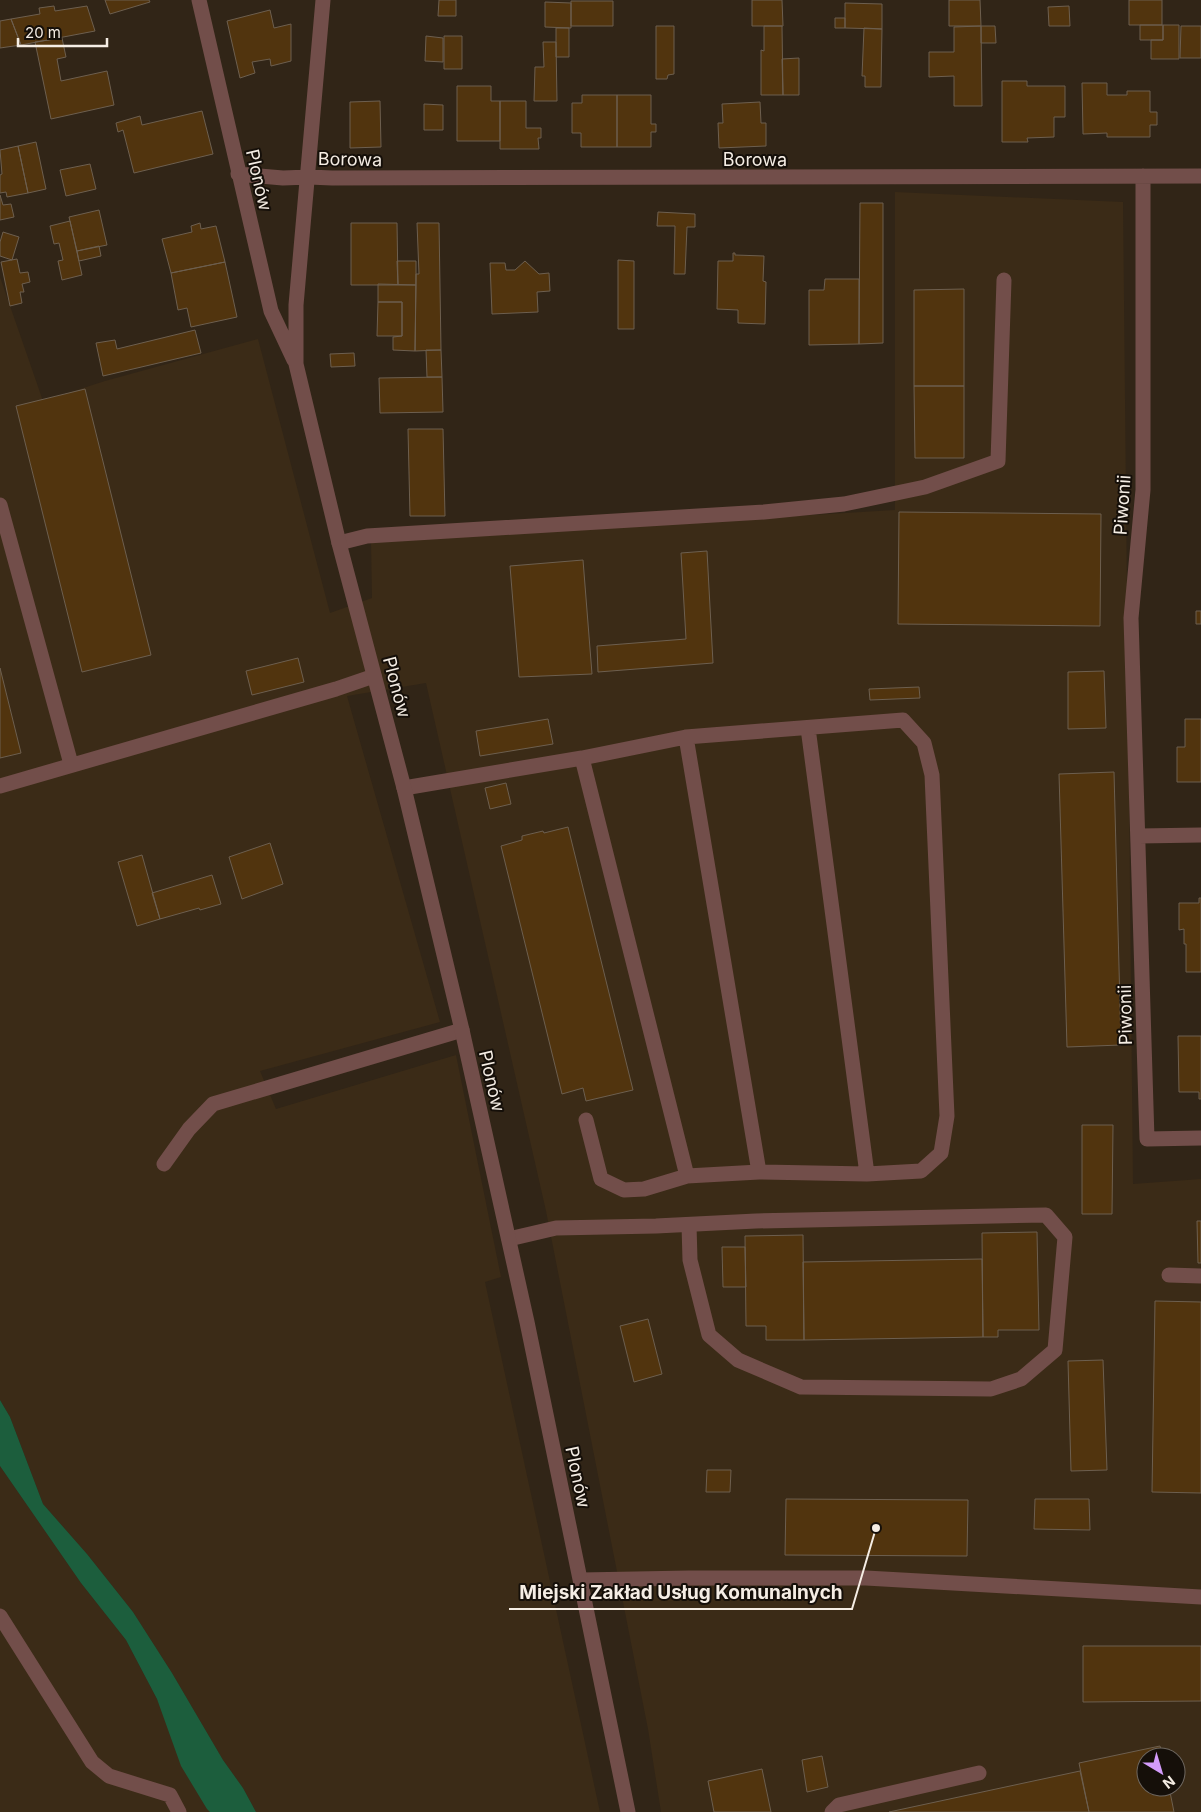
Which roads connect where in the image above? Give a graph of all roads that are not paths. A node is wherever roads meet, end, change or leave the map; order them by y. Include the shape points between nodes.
1 (199, 0) edge
2 (323, 0) edge
3 (238, 174) junction
4 (1143, 176) junction
5 (1201, 176) edge
6 (309, 177) junction
7 (1004, 280) dead end
8 (296, 364) junction
9 (0, 505) edge
10 (339, 543) junction
11 (374, 676) junction
12 (808, 728) junction
13 (686, 737) junction
14 (582, 758) junction
15 (70, 764) junction
16 (0, 786) edge
17 (404, 788) junction
18 (1201, 835) edge
19 (1139, 836) junction
20 (462, 1030) junction
21 (586, 1120) dead end
22 (1201, 1138) edge
23 (164, 1164) dead end
24 (759, 1172) junction
25 (867, 1174) junction
26 (687, 1176) junction
27 (689, 1224) junction
28 (509, 1238) junction
29 (1169, 1275) dead end
30 (1201, 1276) edge
31 (580, 1580) junction
32 (1201, 1596) edge
33 (0, 1616) edge
34 (979, 1773) dead end
35 (180, 1812) edge
36 (628, 1812) edge
37 (832, 1812) edge

1 - 3 street, Plonów
2 - 6 street, Plonów
3 - 6 street, Borowa
3 - 8 street, Plonów via 271,310
4 - 5 street, Borowa
4 - 6 street, Borowa
4 - 19 street, Piwonii via 1143,490 1131,618
6 - 8 street, Plonów via 296,305
7 - 10 street via 998,461 925,488 844,504 764,512 367,536
8 - 10 street, Plonów
9 - 15 street
10 - 11 street, Plonów
11 - 15 street
11 - 17 street, Plonów
12 - 13 street
12 - 25 street
12 - 25 street via 903,720 924,743 932,775 947,1116 941,1153 921,1171
13 - 14 street
13 - 24 street
14 - 17 street
14 - 26 street
15 - 16 street
17 - 20 street, Plonów
18 - 19 street
19 - 22 street, Piwonii via 1147,1138
20 - 23 street via 213,1104 189,1129
20 - 28 street, Plonów
21 - 26 street via 601,1179 624,1190 644,1189
24 - 25 street
24 - 26 street
27 - 27 street via 1046,1215 1065,1237 1055,1350 1021,1379 991,1389 801,1387 738,1360 709,1335 690,1260
27 - 28 street via 556,1228
28 - 31 street, Plonów
29 - 30 street
31 - 32 street via 866,1578
31 - 36 street, Plonów
33 - 35 street via 92,1762 109,1776 170,1795
34 - 37 street via 838,1805

